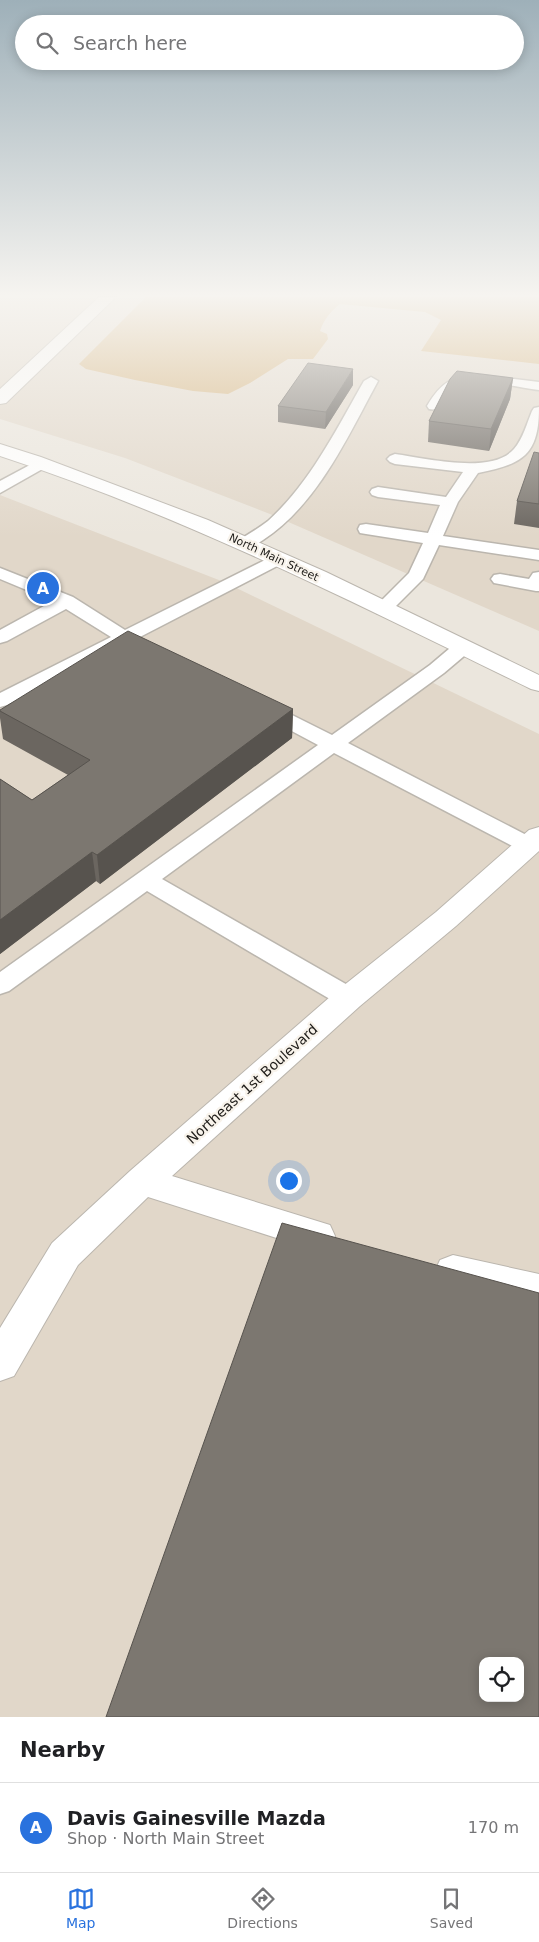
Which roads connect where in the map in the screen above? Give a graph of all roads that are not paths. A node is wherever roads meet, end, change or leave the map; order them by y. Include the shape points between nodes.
1 (23, 377) edge
2 (371, 381) dead end
3 (539, 386) edge
4 (0, 399) edge
5 (434, 406) edge
6 (539, 411) edge
7 (0, 450) edge
8 (395, 459) dead end
9 (41, 464) junction
10 (473, 470) junction
11 (0, 488) edge
12 (378, 492) dead end
13 (450, 502) junction
14 (366, 529) dead end
15 (435, 540) junction
16 (245, 544) junction
17 (539, 555) edge
18 (277, 559) junction
19 (0, 573) edge
20 (539, 577) edge
21 (500, 579) dead end
22 (67, 601) junction
23 (383, 609) junction
24 (0, 637) edge
25 (124, 638) junction
26 (463, 647) junction
27 (159, 656) edge
28 (539, 684) edge
29 (246, 699) edge
30 (0, 701) edge
31 (333, 743) junction
32 (534, 840) edge
33 (146, 880) junction
34 (0, 985) edge
35 (349, 998) junction
36 (142, 1181) junction
37 (347, 1246) edge
38 (423, 1264) edge
39 (539, 1291) edge
40 (0, 1363) edge

1 - 4 street
2 - 16 lane via 318,473 296,502 275,524
3 - 5 lane via 469,380 453,384 442,392
6 - 10 lane via 521,453 510,462
7 - 9 street, North Main Street
8 - 10 lane
9 - 11 lane
9 - 16 street, North Main Street via 201,524
10 - 13 lane
12 - 13 lane
13 - 15 lane
14 - 15 lane
15 - 17 lane
15 - 23 lane via 418,575
16 - 18 street, North Main Street
18 - 23 street, North Main Street
18 - 25 lane
19 - 22 lane
20 - 21 lane via 536,586
22 - 24 lane
22 - 25 lane
23 - 26 street, North Main Street
25 - 27 lane
25 - 30 lane
26 - 28 street, North Main Street
26 - 31 lane
29 - 31 lane
31 - 32 lane
31 - 33 lane
32 - 35 street, Northeast 1st Boulevard via 446,919
33 - 34 lane
33 - 35 lane
35 - 36 street, Northeast 1st Boulevard
36 - 37 street
36 - 40 street, Northeast 1st Boulevard via 65,1254
38 - 39 street

